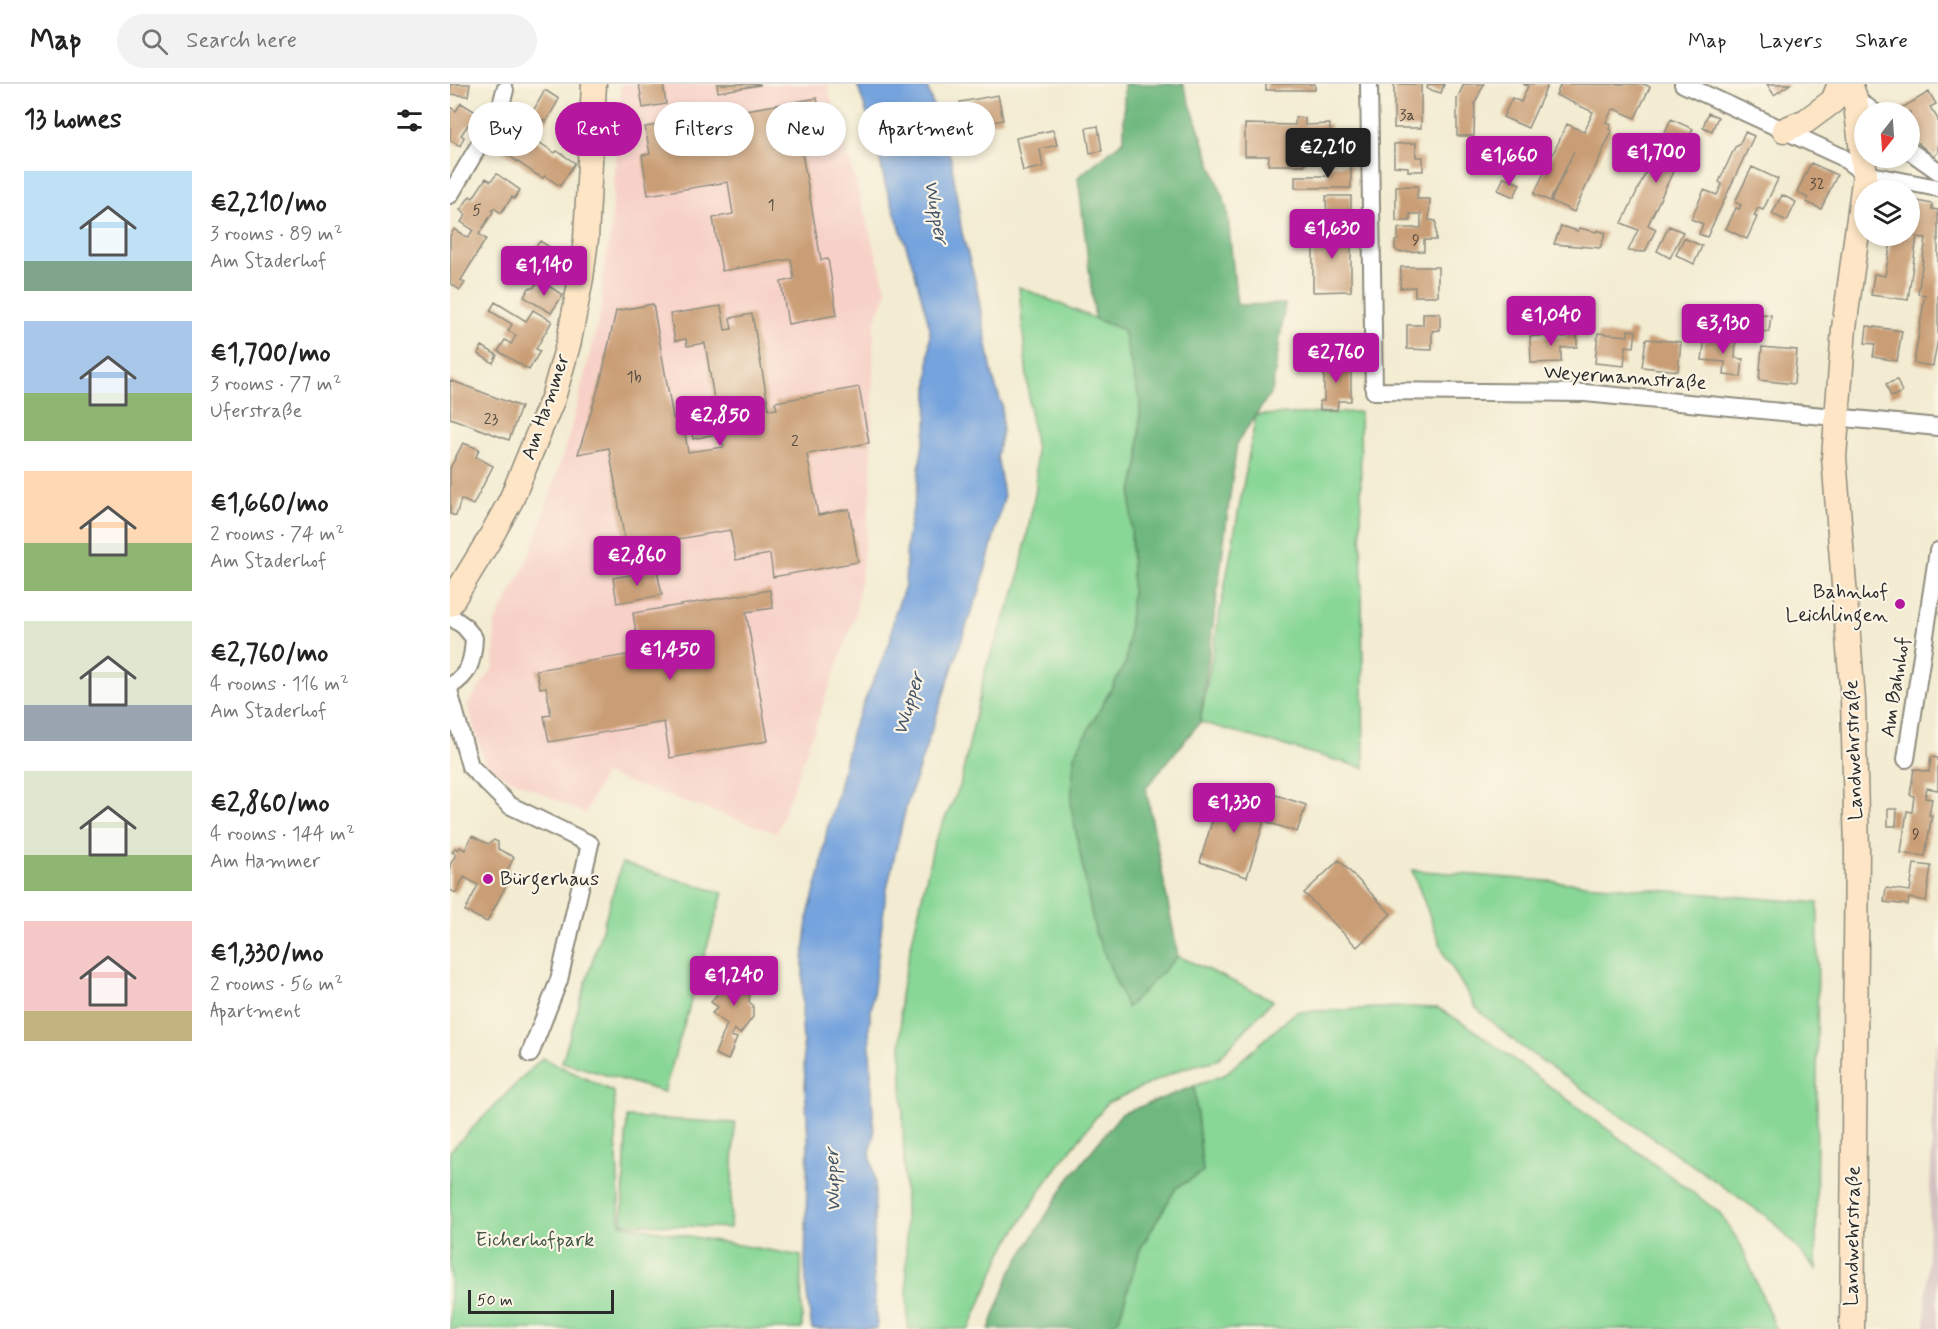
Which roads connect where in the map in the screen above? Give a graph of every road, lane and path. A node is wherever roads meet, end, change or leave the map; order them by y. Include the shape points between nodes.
1 (594, 84) edge
2 (1369, 84) edge
3 (1683, 84) edge
4 (505, 90) dead end
5 (1855, 95) edge
6 (1784, 130) junction
7 (1920, 158) edge
8 (1938, 171) edge
9 (1865, 174) junction
10 (1938, 188) edge
11 (450, 195) edge
12 (1837, 417) junction
13 (1938, 428) edge
14 (1938, 551) edge
15 (450, 604) edge
16 (450, 615) edge
17 (450, 686) edge
18 (450, 695) edge
19 (1906, 759) dead end
20 (530, 1054) dead end
21 (1851, 1329) edge

1 - 15 main road, Am Hammer via 585,249 569,341 553,398 520,482
2 - 12 street, Weyermannstraße via 1374,391 1585,393
3 - 6 street
4 - 11 street via 500,109
5 - 6 main road via 1833,101 1806,121
5 - 9 main road, Landwehrstraße
6 - 9 street via 1842,157
7 - 8 street
9 - 10 street
9 - 12 main road, Landwehrstraße via 1844,328
12 - 13 street
12 - 21 main road, Landwehrstraße via 1834,457 1853,700 1857,851
14 - 19 street, Am Bahnhof
16 - 17 street via 474,638 471,665
18 - 20 street via 470,766 509,805 590,844 559,980

